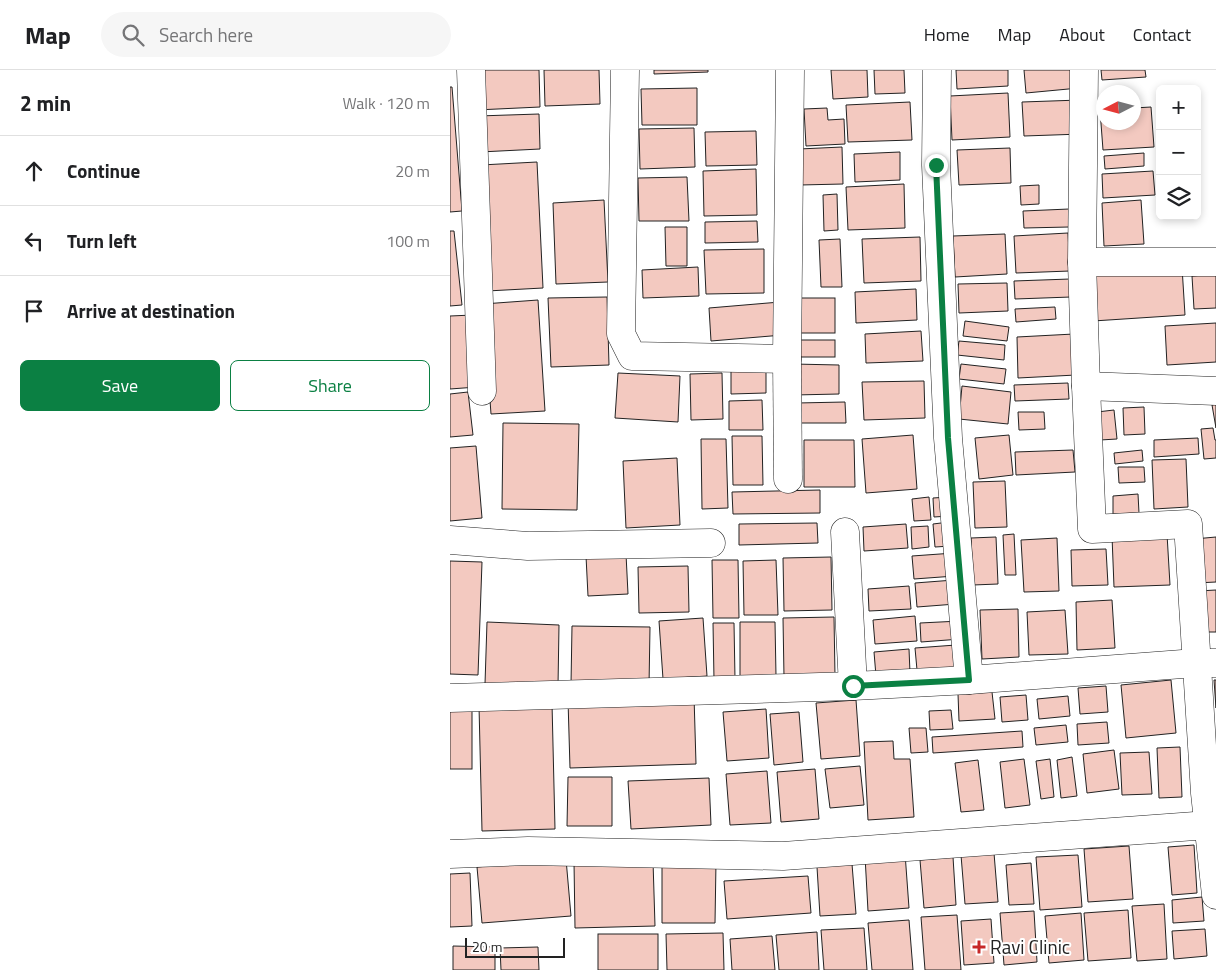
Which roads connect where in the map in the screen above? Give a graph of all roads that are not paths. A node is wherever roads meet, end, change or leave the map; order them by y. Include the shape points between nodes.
1 (471, 70) edge
2 (625, 70) edge
3 (790, 70) edge
4 (937, 70) edge
5 (1084, 70) edge
6 (1082, 262) junction
7 (1216, 262) edge
8 (787, 358) junction
9 (1086, 386) junction
10 (482, 391) dead end
11 (1216, 391) edge
12 (788, 478) dead end
13 (845, 532) dead end
14 (450, 540) edge
15 (711, 543) dead end
16 (1206, 663) edge
17 (969, 680) junction
18 (853, 686) junction
19 (450, 698) edge
20 (1209, 824) junction
21 (450, 854) edge
22 (1216, 895) edge

1 - 10 street
2 - 8 street via 621,334 632,356
3 - 8 street
4 - 17 street via 936,165 948,438
5 - 6 street
6 - 7 street
6 - 9 street
8 - 12 street
9 - 11 street
9 - 16 street via 1092,529 1188,524
13 - 18 street
14 - 15 street via 528,546
16 - 17 street
16 - 20 street
17 - 18 street
18 - 19 street
20 - 21 street via 782,856 528,851
20 - 22 street

